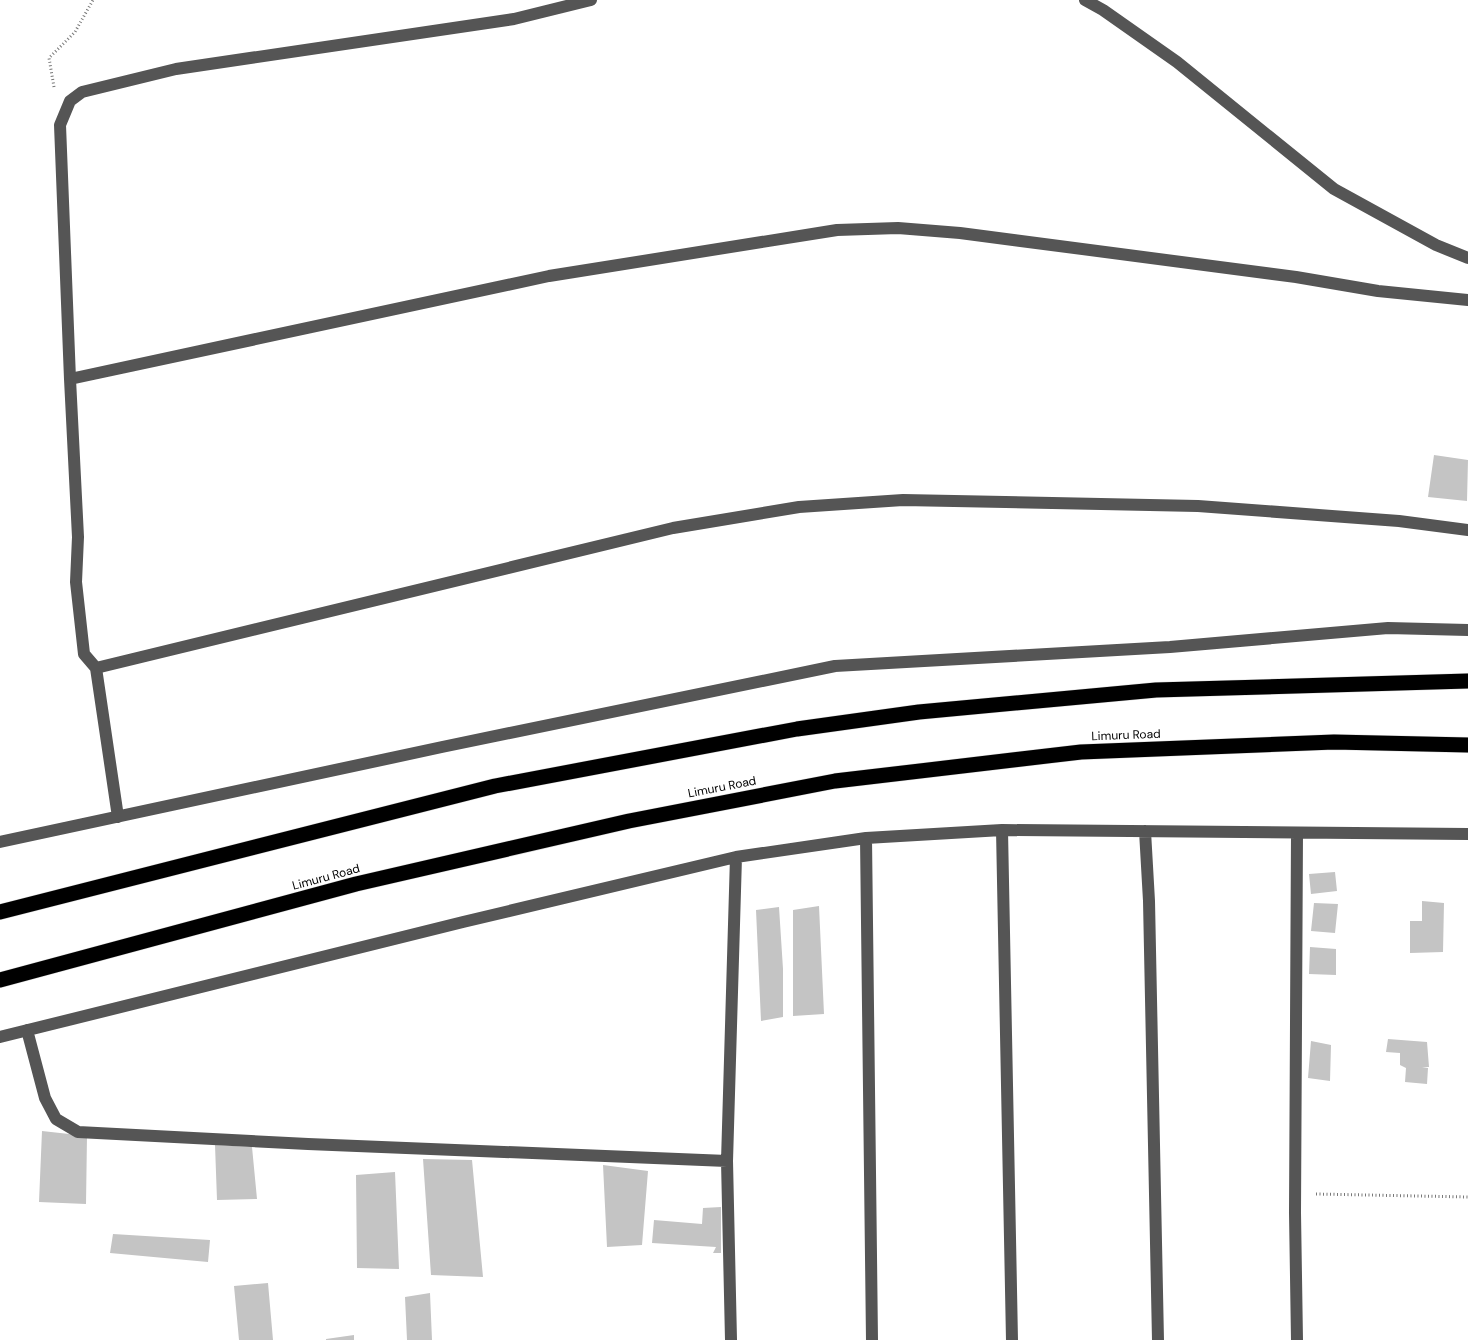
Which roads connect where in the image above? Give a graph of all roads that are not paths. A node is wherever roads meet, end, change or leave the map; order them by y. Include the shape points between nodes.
1 (591, 0) edge
2 (1085, 0) edge
3 (1468, 258) edge
4 (1468, 300) edge
5 (70, 378) junction
6 (1468, 530) edge
7 (1468, 630) edge
8 (96, 668) junction
9 (1468, 681) edge
10 (1468, 745) edge
11 (118, 816) junction
12 (1002, 830) junction
13 (1145, 831) junction
14 (1297, 833) junction
15 (1468, 834) edge
16 (866, 838) junction
17 (0, 842) edge
18 (736, 857) junction
19 (0, 912) edge
20 (0, 980) edge
21 (27, 1030) junction
22 (0, 1037) edge
23 (727, 1161) junction
24 (731, 1340) edge
25 (872, 1340) edge
26 (1012, 1340) edge
27 (1158, 1340) edge
28 (1298, 1340) edge

1 - 5 street via 514,19 176,69 82,92 70,101 60,124
2 - 3 street via 1176,62 1334,189
4 - 5 street via 1378,292 1296,277 960,232 898,228 837,230 549,276
5 - 8 street via 78,537 76,582 84,654
6 - 8 street via 1399,520 1198,506 903,500 799,507 673,528
7 - 11 street via 1388,628 1170,647 835,666
8 - 11 street
9 - 19 highway via 1156,690 927,711 797,729 495,786
10 - 20 highway, Limuru Road via 1334,742 1082,752 834,781 629,821 356,884
11 - 17 street
12 - 13 street
12 - 16 street
12 - 26 street
13 - 14 street
13 - 27 street
14 - 15 street
14 - 28 street via 1295,1192
16 - 18 street
16 - 25 street
18 - 21 street
18 - 23 street
21 - 22 street
21 - 23 street via 45,1098 56,1118 78,1132
23 - 24 street

